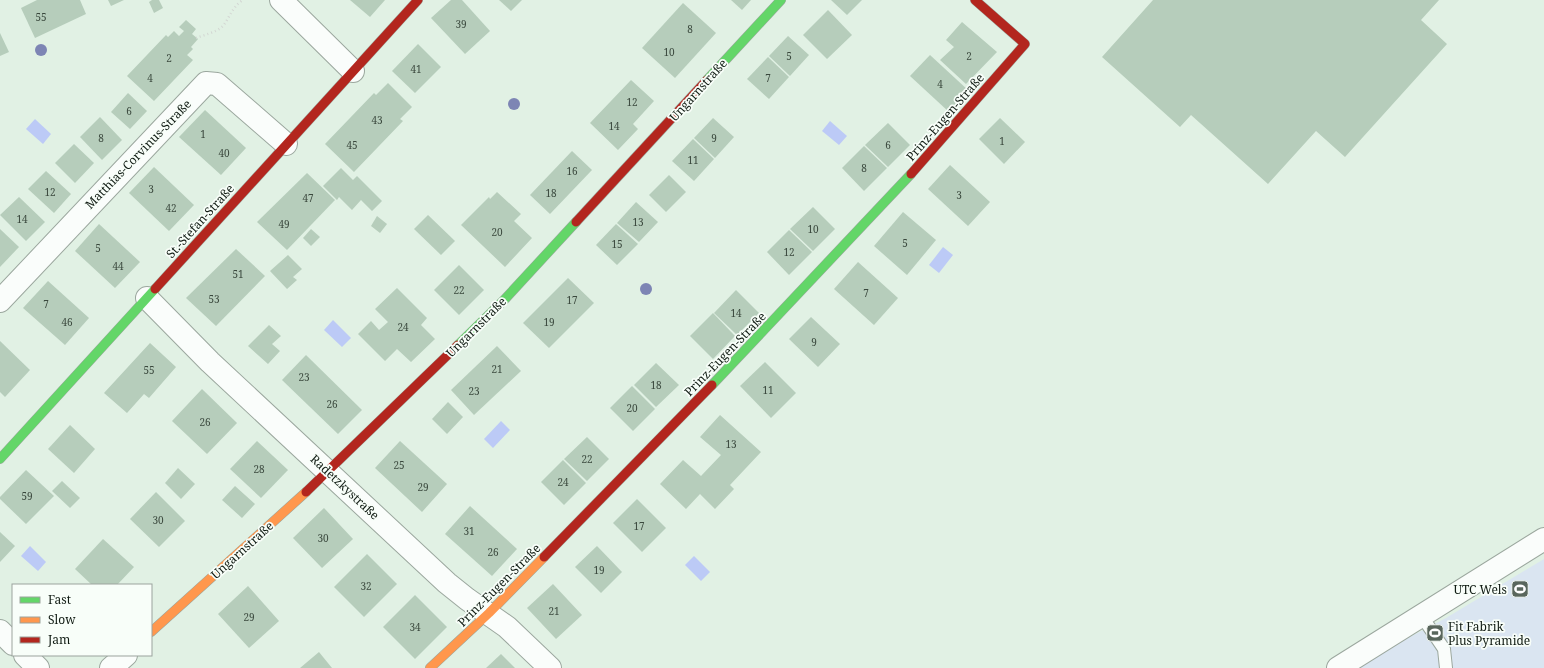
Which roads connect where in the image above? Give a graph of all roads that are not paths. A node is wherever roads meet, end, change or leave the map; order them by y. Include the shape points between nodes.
1 (281, 0) edge
2 (418, 0) edge
3 (781, 0) edge
4 (975, 0) edge
5 (353, 71) junction
6 (286, 144) junction
7 (146, 298) junction
8 (0, 301) edge
9 (0, 458) edge
10 (329, 472) junction
11 (1544, 539) edge
12 (489, 613) junction
13 (1421, 615) junction
14 (0, 631) edge
15 (152, 631) edge
16 (12, 643) edge
17 (26, 656) edge
18 (125, 656) edge
19 (38, 668) edge
20 (111, 668) edge
21 (430, 668) edge
22 (550, 668) edge
23 (1338, 668) edge
24 (1446, 668) edge

1 - 5 street
2 - 5 street, St.-Stefan-Straße
3 - 10 street, Ungarnstraße via 505,299
4 - 12 street, Prinz-Eugen-Straße via 1025,44 910,175 750,347
5 - 6 street, St.-Stefan-Straße
6 - 7 street, St.-Stefan-Straße
6 - 8 street, Matthias-Corvinus-Straße via 216,84 206,83
7 - 9 street, St.-Stefan-Straße
7 - 10 street, Radetzkystraße via 210,362
10 - 12 street, Radetzkystraße via 447,583
10 - 15 street, Ungarnstraße
11 - 13 street
12 - 21 street, Prinz-Eugen-Straße
12 - 22 street, Radetzkystraße
13 - 23 street
13 - 24 lane via 1444,649
14 - 16 street
17 - 19 street
18 - 20 street

